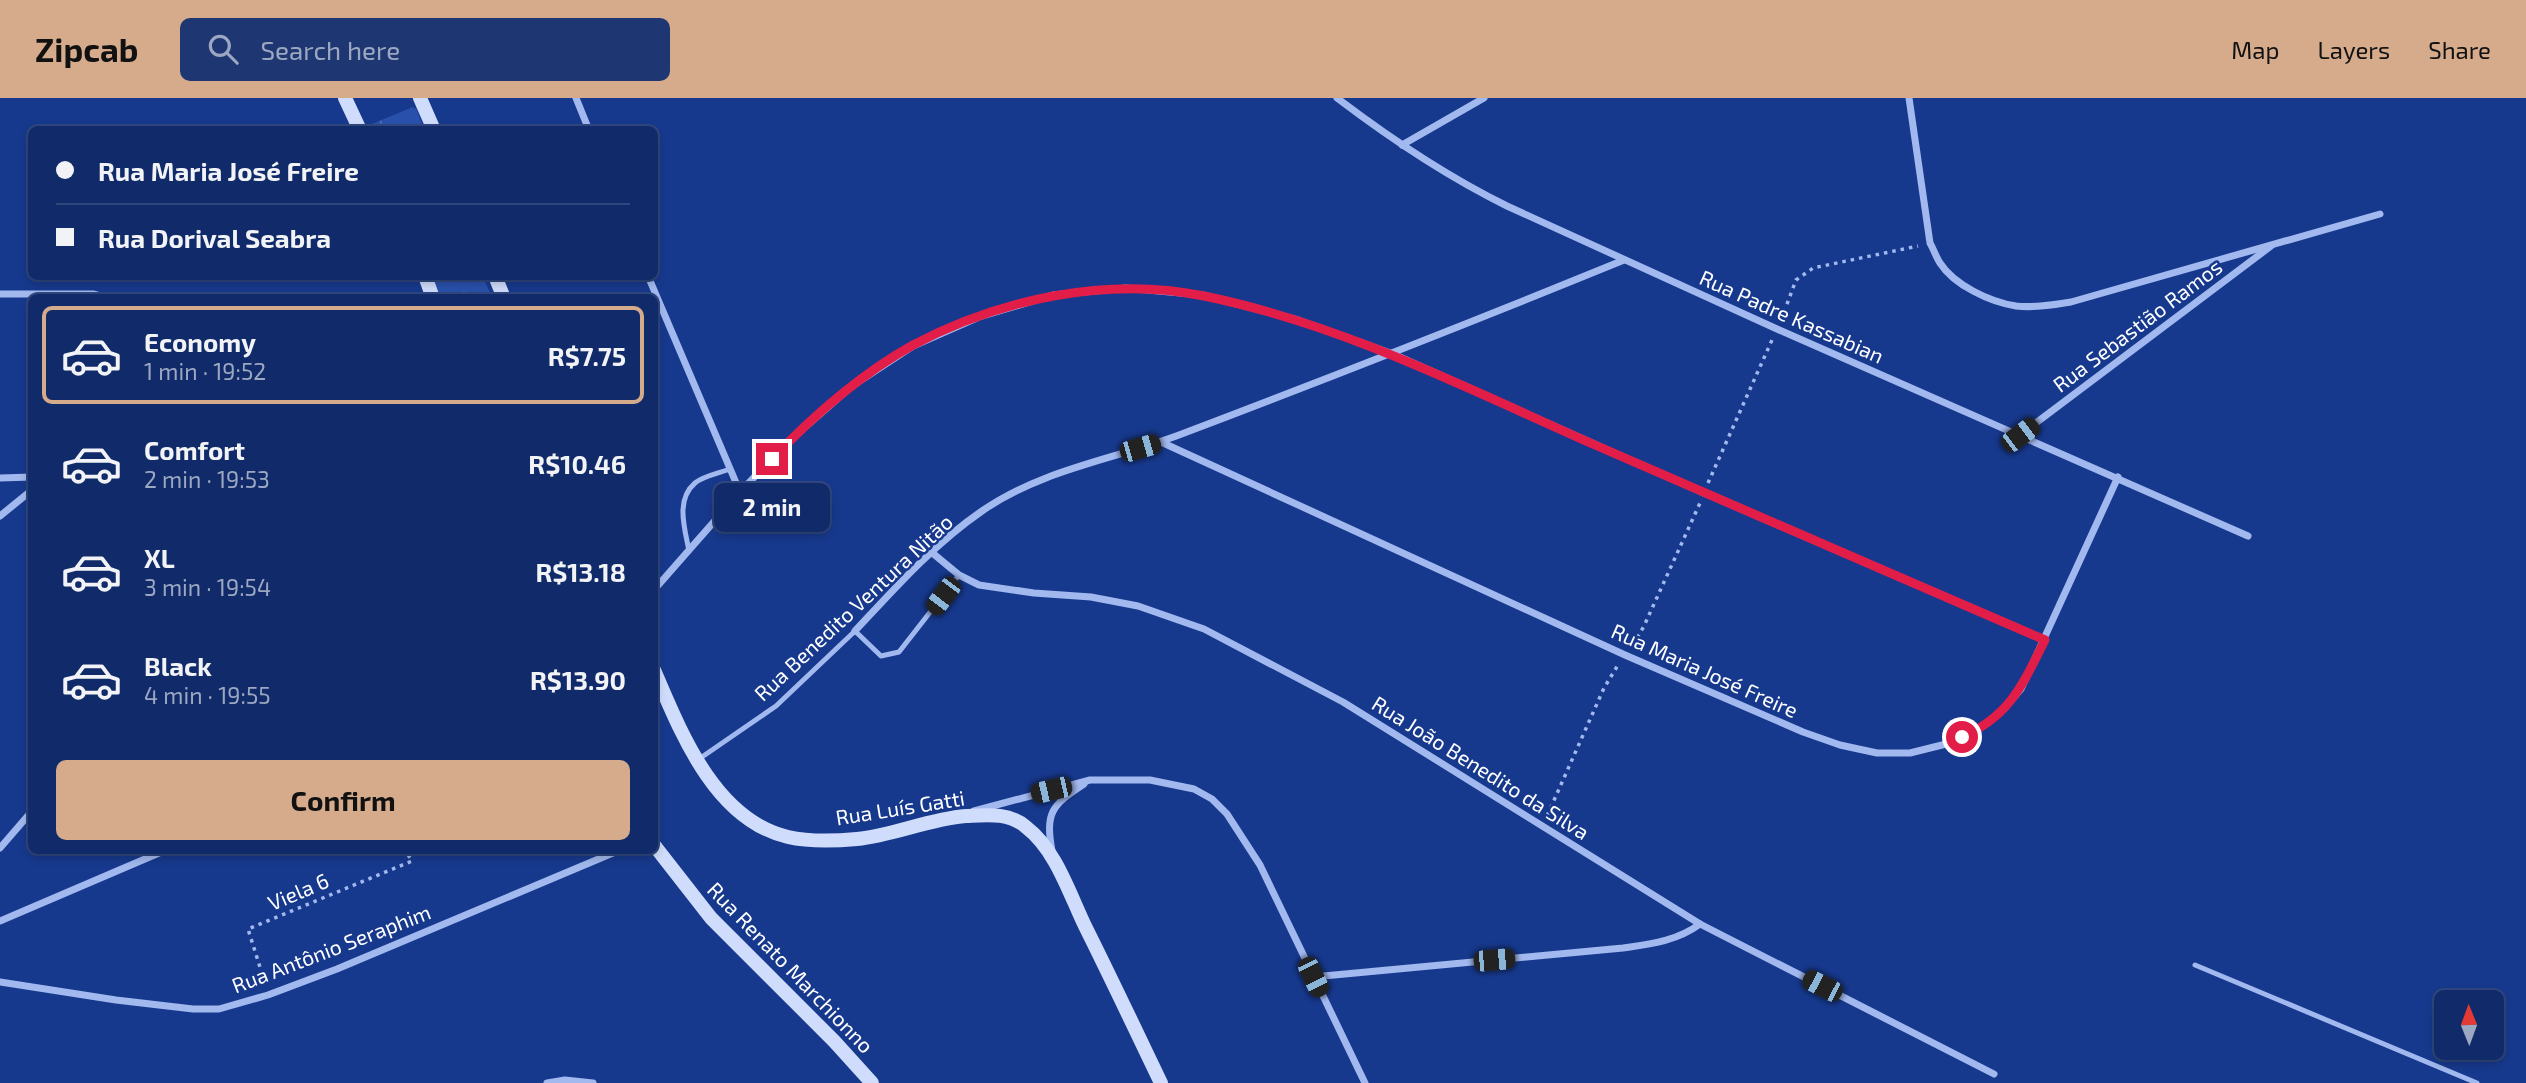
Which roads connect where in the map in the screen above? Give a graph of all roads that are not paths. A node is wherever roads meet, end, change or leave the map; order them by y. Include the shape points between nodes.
1 (345, 98) edge
2 (420, 98) edge
3 (576, 98) edge
4 (1337, 98) edge
5 (1484, 98) edge
6 (1909, 98) edge
7 (358, 126) edge
8 (432, 126) edge
9 (587, 126) edge
10 (1402, 145) junction
11 (2380, 214) dead end
12 (2275, 243) junction
13 (1624, 260) junction
14 (0, 294) edge
15 (28, 294) edge
16 (28, 294) edge
17 (93, 294) edge
18 (658, 300) edge
19 (1393, 354) junction
20 (2020, 435) junction
21 (1161, 442) junction
22 (730, 469) junction
23 (28, 477) edge
24 (2118, 477) junction
25 (0, 478) edge
26 (740, 492) junction
27 (28, 493) edge
28 (0, 516) edge
29 (2248, 536) dead end
30 (689, 551) junction
31 (930, 551) junction
32 (959, 575) junction
33 (658, 586) edge
34 (855, 631) junction
35 (2045, 640) junction
36 (658, 680) edge
37 (696, 761) junction
38 (1090, 780) junction
39 (28, 816) edge
40 (950, 818) junction
41 (0, 848) edge
42 (658, 850) edge
43 (157, 854) edge
44 (610, 854) edge
45 (1053, 860) junction
46 (0, 921) edge
47 (1700, 924) junction
48 (2194, 965) dead end
49 (1313, 977) junction
50 (0, 982) edge
51 (1994, 1074) dead end
52 (547, 1083) edge
53 (593, 1083) edge
54 (873, 1083) edge
55 (1161, 1083) edge
56 (1365, 1083) edge
57 (2477, 1083) edge

1 - 7 street
2 - 8 street
3 - 9 street
4 - 10 street, Rua Padre Kassabian
5 - 10 street
6 - 12 street via 1930,243 1941,265 1958,282 1991,299 2015,306 2071,302
10 - 13 street, Rua Padre Kassabian via 1464,184
11 - 12 street
12 - 20 street, Rua Sebastião Ramos
13 - 19 street, Rua Benedito Ventura Nitão
13 - 20 street, Rua Padre Kassabian
14 - 15 street
16 - 17 street
18 - 22 street
19 - 21 street, Rua Benedito Ventura Nitão
19 - 26 street via 1297,320 1202,295 1126,288 1053,295 979,317 913,346 852,386
19 - 35 street
20 - 24 street, Rua Padre Kassabian
21 - 31 street, Rua Benedito Ventura Nitão via 1024,486
21 - 35 street, Rua Maria José Freire via 1625,655 1840,745 1877,753 1910,752 1978,730 2021,689
22 - 26 street
22 - 30 lane via 695,482 684,497 682,516
23 - 25 street
24 - 29 street, Rua Padre Kassabian
24 - 35 street, Rua Maria José Freire
26 - 30 street
27 - 28 street
30 - 33 street
31 - 32 street, Rua João Benedito da Silva
31 - 34 street, Rua Benedito Ventura Nitão
32 - 34 lane via 899,652 881,656
32 - 47 street, Rua João Benedito da Silva via 979,586 1138,606 1204,629 1343,702
34 - 37 lane, Rua Benedito Ventura Nitão via 776,706
36 - 37 street, Rua Luís Gatti
37 - 40 street, Rua Luís Gatti via 739,813 788,837 859,839
38 - 40 street
38 - 45 street, Rua Luís Gatti via 1051,812 1048,829
38 - 49 street via 1150,780 1194,789 1212,799 1260,865
39 - 41 street
40 - 45 street, Rua Luís Gatti via 1014,819 1035,835
42 - 54 street, Rua Renato Marchionno via 710,918
43 - 46 street
44 - 50 street, Rua Antônio Seraphim via 268,995 219,1009
45 - 55 street, Rua Luís Gatti
47 - 49 street via 1686,935 1623,948
47 - 51 street, Rua João Benedito da Silva
48 - 57 lane
49 - 56 street
52 - 53 street

